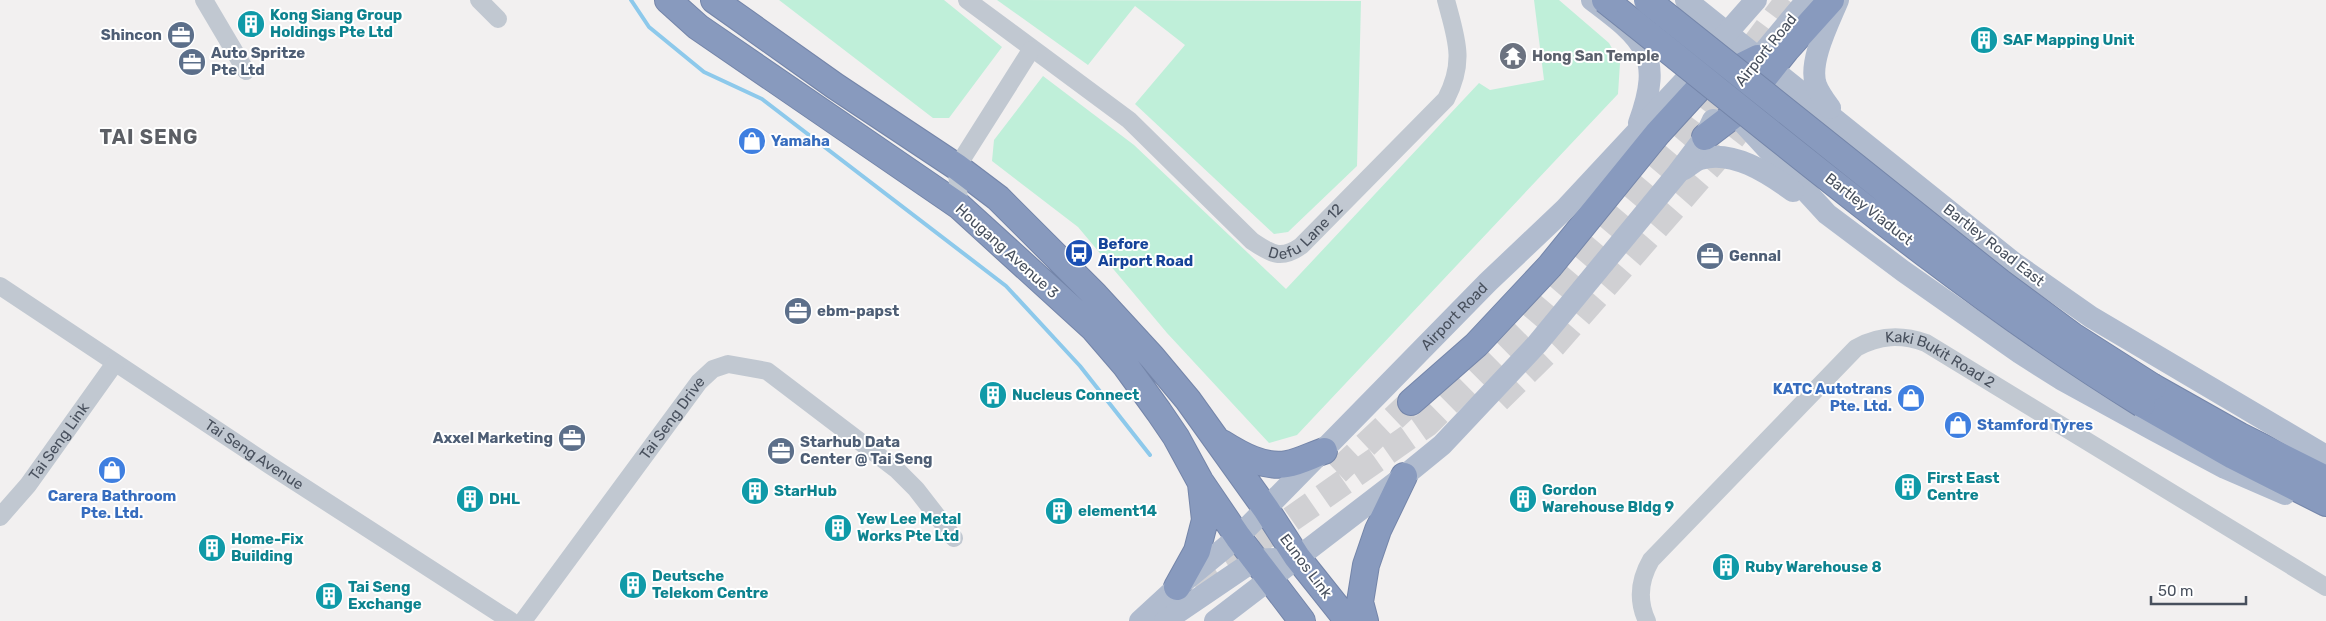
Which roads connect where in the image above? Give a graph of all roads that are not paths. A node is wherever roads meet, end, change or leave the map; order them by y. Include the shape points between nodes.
1 (204, 0) edge
2 (479, 0) edge
3 (668, 0) edge
4 (714, 0) edge
5 (967, 0) edge
6 (1446, 0) edge
7 (1592, 0) edge
8 (1605, 0) edge
9 (1647, 0) edge
10 (1686, 0) edge
11 (1756, 0) edge
12 (1807, 0) edge
13 (1830, 0) edge
14 (1838, 0) edge
15 (498, 19) dead end
16 (1728, 33) junction
17 (1032, 50) junction
18 (1764, 63) junction
19 (246, 70) dead end
20 (1695, 81) junction
21 (1729, 109) junction
22 (1836, 120) junction
23 (1636, 131) junction
24 (1705, 138) joint
25 (922, 144) junction
26 (957, 167) junction
27 (1677, 174) junction
28 (917, 176) junction
29 (959, 206) junction
30 (1827, 214) junction
31 (0, 286) edge
32 (115, 363) junction
33 (2147, 395) junction
34 (1411, 402) tunnel mouth
35 (1217, 440) junction
36 (1324, 450) junction
37 (2326, 456) edge
38 (1404, 476) junction
39 (2326, 478) edge
40 (1200, 481) junction
41 (2326, 503) edge
42 (2326, 507) edge
43 (1266, 509) junction
44 (0, 516) edge
45 (1238, 537) junction
46 (954, 538) dead end
47 (1297, 557) junction
48 (1262, 569) junction
49 (1176, 587) junction
50 (2326, 587) edge
51 (511, 621) edge
52 (523, 621) edge
53 (1140, 621) edge
54 (1165, 621) edge
55 (1214, 621) edge
56 (1302, 621) edge
57 (1348, 621) edge
58 (1365, 621) edge
59 (1647, 621) edge

1 - 19 street
2 - 15 street
3 - 28 highway, Hougang Avenue 3 via 698,27
4 - 25 highway, Hougang Avenue 3
5 - 17 street, Defu Lane 12
6 - 17 street, Defu Lane 12 via 1459,60 1455,82 1446,99 1301,246 1292,252 1278,254 1268,252 1252,241 1129,120
7 - 23 main road via 1628,27 1648,59 1650,95
8 - 33 highway, Bartley Viaduct, bridge via 1971,289 2053,347
9 - 33 highway, Bartley Viaduct, bridge
10 - 16 main road, Bartley Road East
11 - 16 main road, Airport Road
12 - 18 main road, Airport Road
13 - 18 highway
14 - 22 main road via 1820,43 1814,75 1816,86
16 - 18 main road, Bartley Road East
16 - 20 main road, Airport Road
17 - 26 street
18 - 20 highway
18 - 21 highway
18 - 22 main road, Bartley Road East
20 - 21 main road
20 - 23 main road, Airport Road
20 - 34 highway via 1658,134 1550,266 1476,345
21 - 24 highway
21 - 30 main road
22 - 37 main road, Bartley Road East via 2014,263 2091,317
23 - 36 main road, Airport Road via 1564,209
24 - 27 main road
25 - 26 highway, Hougang Avenue 3
25 - 28 highway via 924,162
26 - 29 street
26 - 35 highway, Hougang Avenue 3 via 998,198 1095,295 1152,357
27 - 30 main road via 1704,159 1737,161 1772,176
27 - 38 main road via 1537,344 1442,445
28 - 29 highway, Hougang Avenue 3
29 - 40 highway, Hougang Avenue 3 via 1094,329 1168,424
30 - 42 main road via 1903,271 2061,379 2225,468 2276,491
31 - 32 street, Tai Seng Avenue
32 - 44 street, Tai Seng Link via 28,485
32 - 51 street, Tai Seng Avenue
33 - 39 highway
33 - 41 highway via 2232,456
35 - 36 highway via 1240,455 1268,464 1287,464
35 - 43 highway, Hougang Avenue 3
36 - 43 main road, Airport Road
38 - 47 main road
38 - 58 highway via 1378,530 1366,565 1360,602
40 - 45 highway, Hougang Avenue 3
40 - 49 highway via 1205,520 1197,552
43 - 45 main road, Airport Road
43 - 47 highway, Eunos Link
45 - 48 highway, Hougang Avenue 3
45 - 49 main road, Airport Road
46 - 52 street, Tai Seng Drive via 916,489 878,453 767,371 728,364 713,369 699,382
47 - 48 main road
47 - 57 highway, Eunos Link
48 - 54 main road
48 - 55 main road
48 - 56 highway
49 - 53 main road, Airport Road
50 - 59 street, Kaki Bukit Road 2 via 1926,344 1894,336 1856,348 1651,560 1643,574 1641,591

